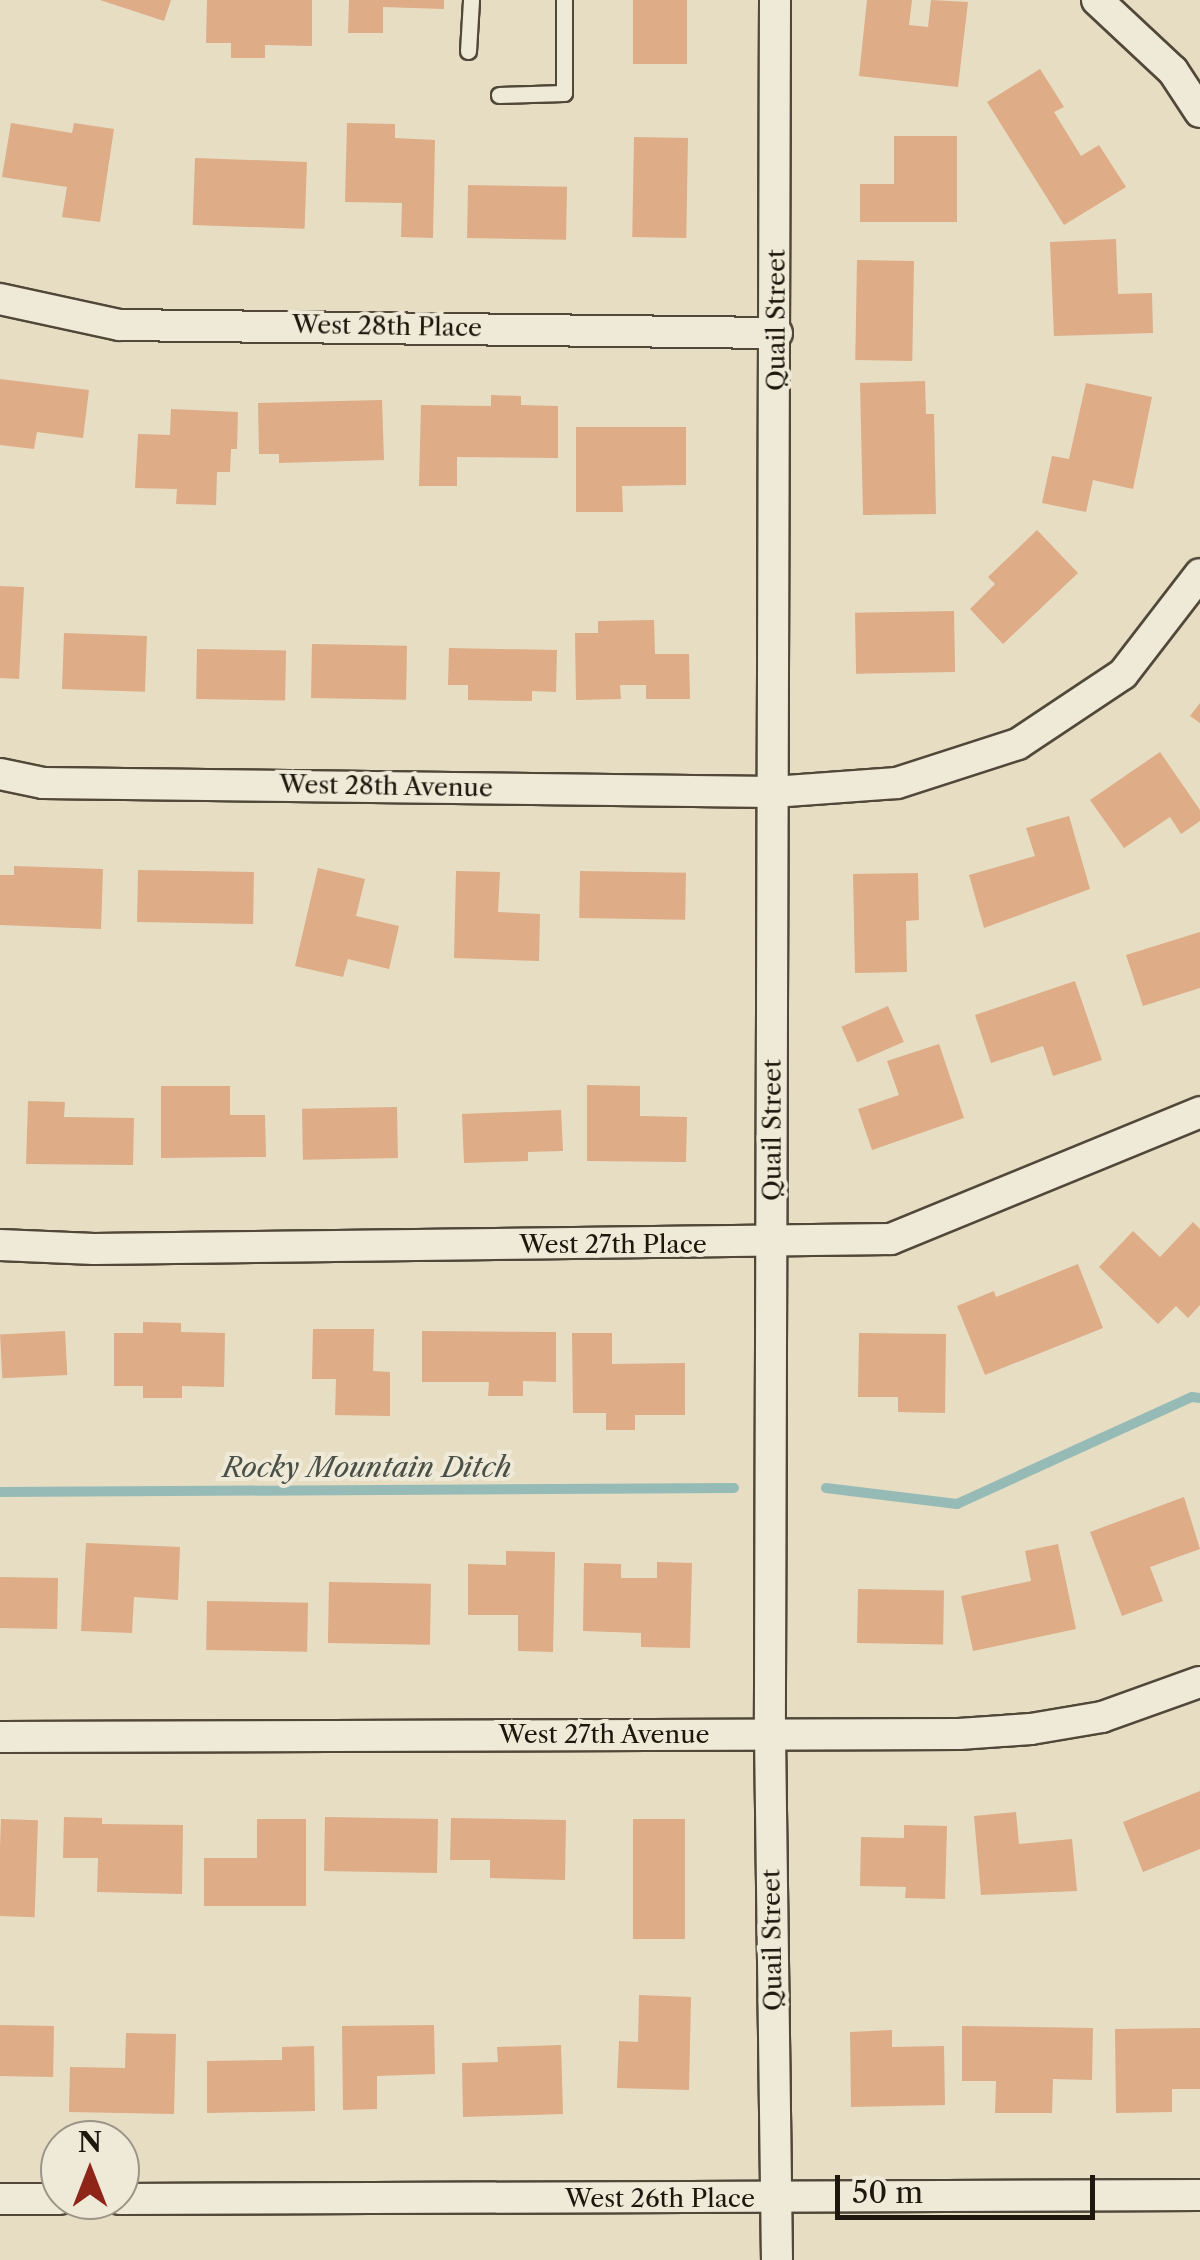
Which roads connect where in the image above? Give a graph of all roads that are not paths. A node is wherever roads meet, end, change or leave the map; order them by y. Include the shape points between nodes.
1 (471, 0) edge
2 (564, 0) edge
3 (775, 0) edge
4 (1097, 0) edge
5 (468, 51) dead end
6 (499, 95) dead end
7 (1200, 112) edge
8 (0, 299) edge
9 (777, 333) junction
10 (1200, 574) edge
11 (0, 774) edge
12 (773, 792) junction
13 (1200, 1112) edge
14 (773, 1244) junction
15 (0, 1246) edge
16 (1200, 1682) edge
17 (770, 1734) junction
18 (0, 1737) edge
19 (1200, 2195) edge
20 (0, 2199) edge
21 (40, 2199) edge
22 (140, 2199) edge
23 (777, 2199) junction
24 (777, 2260) edge

1 - 5 lane
2 - 6 lane via 564,92
3 - 9 street, Quail Street
4 - 7 street via 1173,70
8 - 9 street, West 28th Place via 119,325
9 - 12 street, Quail Street
10 - 12 street, West 28th Avenue via 1123,674 1018,744 897,782
11 - 12 street, West 28th Avenue via 43,782
12 - 14 street, Quail Street
13 - 14 street, West 27th Place via 891,1240
14 - 15 street, West 27th Place
14 - 17 street, Quail Street
16 - 17 street, West 27th Avenue via 1102,1717 1031,1730
17 - 18 street, West 27th Avenue
17 - 23 street, Quail Street
19 - 23 street, West 26th Place
20 - 21 street
22 - 23 street, West 26th Place
23 - 24 street, Quail Street

